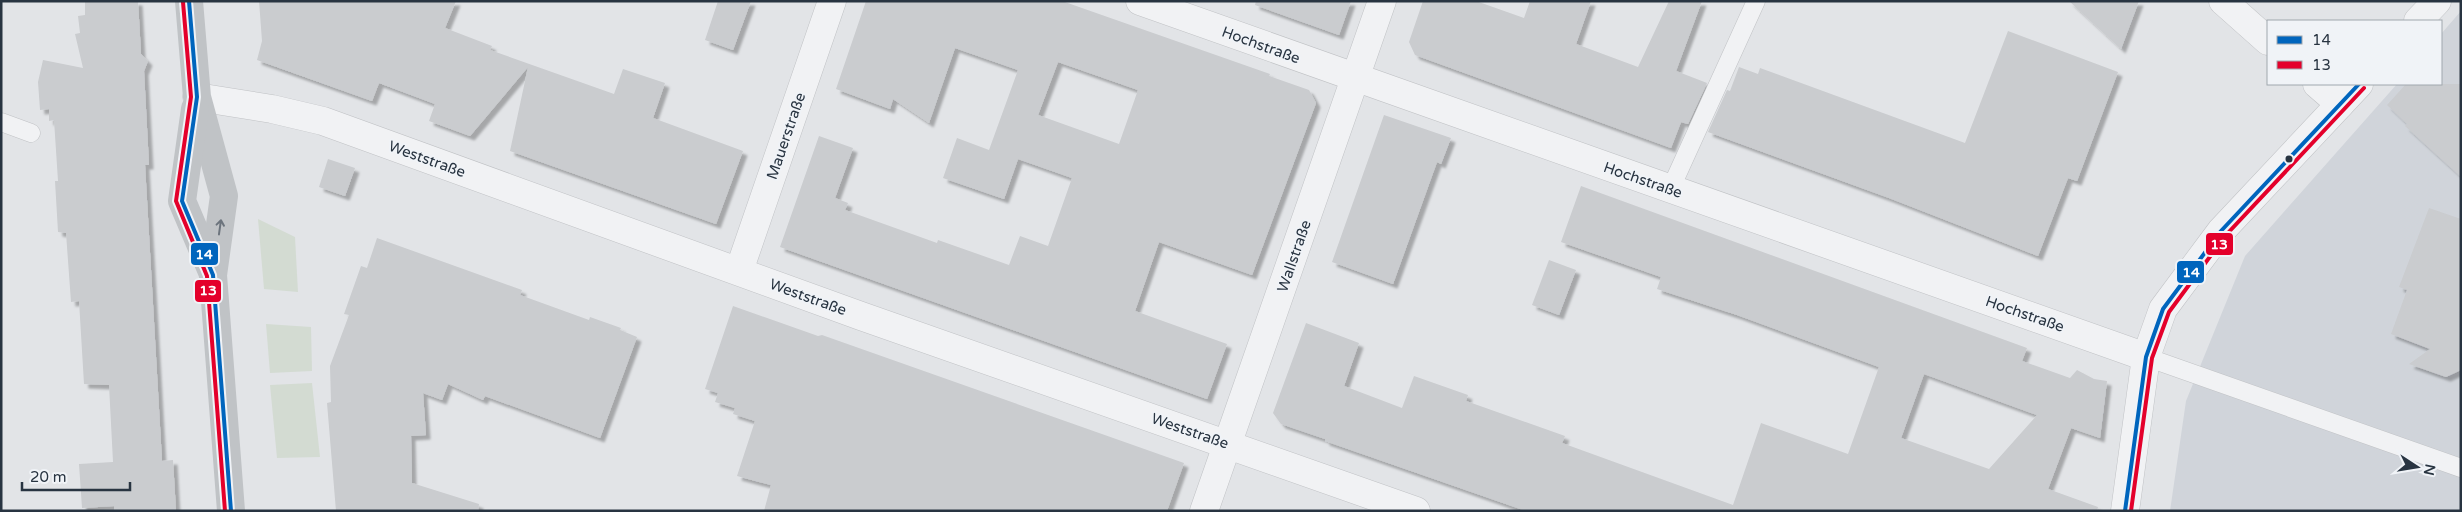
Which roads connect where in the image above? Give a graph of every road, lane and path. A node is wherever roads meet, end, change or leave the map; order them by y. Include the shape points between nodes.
1 (189, 1) edge
2 (832, 1) edge
3 (1140, 1) edge
4 (1382, 1) edge
5 (1756, 1) edge
6 (2223, 1) edge
7 (2437, 1) edge
8 (2419, 20) edge
9 (2267, 40) edge
10 (1355, 78) junction
11 (2318, 85) edge
12 (2358, 85) edge
13 (197, 97) junction
14 (2340, 104) junction
15 (1, 122) edge
16 (31, 132) dead end
17 (1670, 190) junction
18 (739, 271) junction
19 (213, 275) junction
20 (2146, 357) junction
21 (1228, 444) junction
22 (2461, 468) edge
23 (231, 511) edge
24 (1204, 511) edge
25 (1416, 511) edge
26 (2125, 511) edge

1 - 13 main road
2 - 18 street, Mauerstraße
3 - 10 street, Hochstraße
4 - 10 street, Wallstraße
5 - 17 lane
6 - 9 street
7 - 8 street
10 - 17 street, Hochstraße
10 - 21 street, Wallstraße
11 - 14 street
12 - 14 street
13 - 18 street, Weststraße via 324,120
19 -> 13 main road via 224,196
13 - 19 main road via 182,201
14 - 20 street via 2221,231 2163,309
15 - 16 lane
17 - 20 street, Hochstraße
18 - 21 street, Weststraße
19 - 23 main road
20 - 22 lane
20 - 26 street
21 - 24 street, Wallstraße
21 - 25 street, Weststraße

